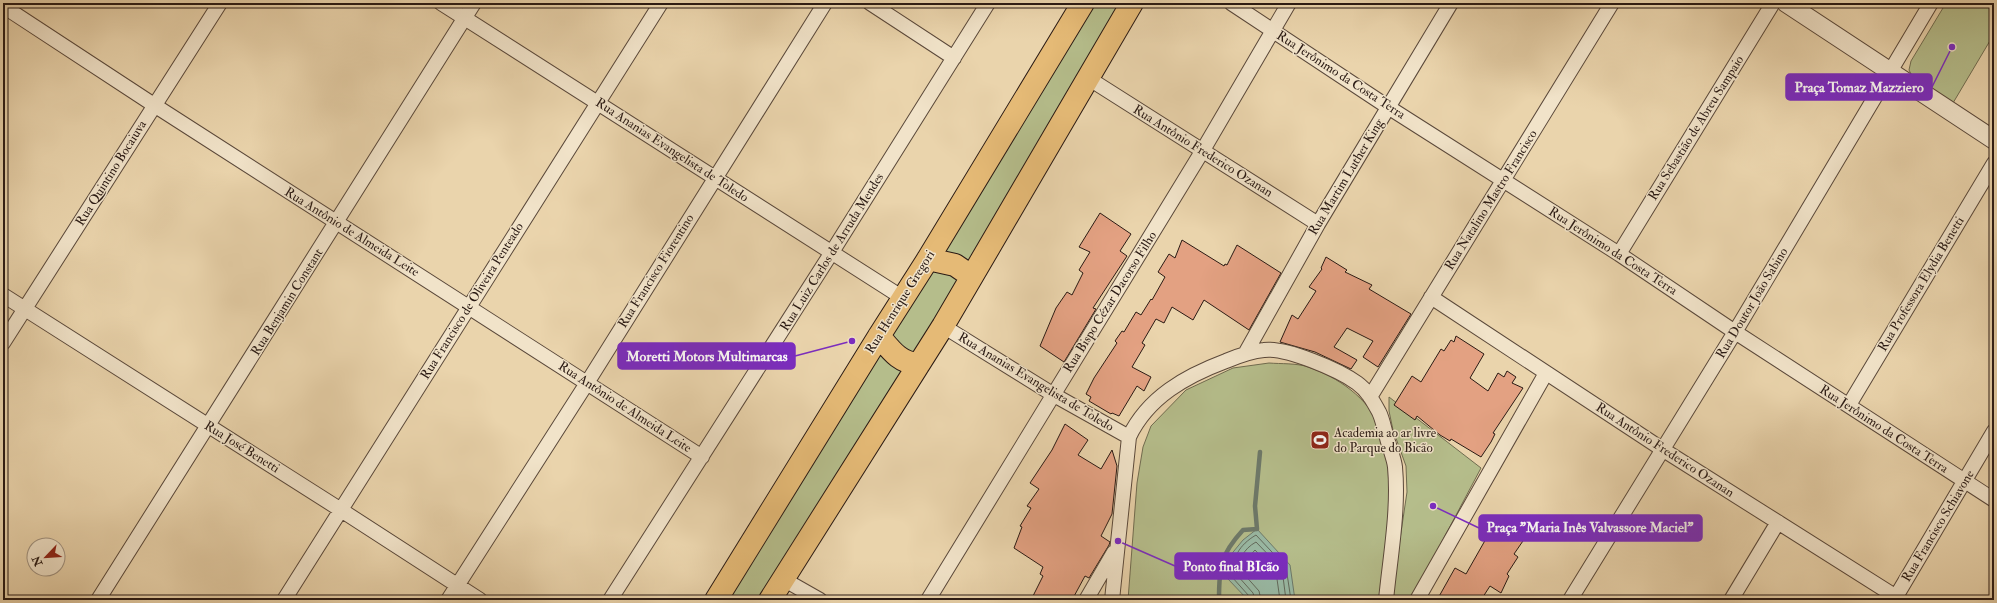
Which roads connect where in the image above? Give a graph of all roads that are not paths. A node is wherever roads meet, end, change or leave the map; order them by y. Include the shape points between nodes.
1 (220, 3) edge
2 (441, 3) edge
3 (474, 3) edge
4 (661, 3) edge
5 (825, 3) edge
6 (870, 3) edge
7 (988, 3) edge
8 (1083, 3) edge
9 (1132, 3) edge
10 (1231, 3) edge
11 (1289, 3) edge
12 (1451, 3) edge
13 (1612, 3) edge
14 (1773, 3) edge
15 (1786, 3) edge
16 (1931, 3) edge
17 (3, 6) edge
18 (464, 18) junction
19 (1272, 30) junction
20 (954, 58) junction
21 (1889, 72) junction
22 (1088, 78) junction
23 (597, 102) junction
24 (154, 105) junction
25 (1388, 107) junction
26 (1994, 140) edge
27 (1203, 150) junction
28 (1994, 163) edge
29 (714, 177) junction
30 (1503, 180) junction
31 (337, 222) junction
32 (1318, 224) junction
33 (832, 252) junction
34 (1619, 254) junction
35 (928, 259) junction
36 (972, 276) junction
37 (3, 295) edge
38 (903, 298) junction
39 (1431, 298) junction
40 (469, 306) junction
41 (25, 309) junction
42 (944, 326) junction
43 (1735, 332) junction
44 (879, 336) junction
45 (3, 343) edge
46 (1245, 354) junction
47 (919, 364) junction
48 (1546, 373) junction
49 (587, 383) junction
50 (1054, 395) junction
51 (1370, 397) junction
52 (1849, 405) junction
53 (209, 426) junction
54 (1994, 431) edge
55 (1129, 437) junction
56 (1662, 449) junction
57 (702, 456) junction
58 (1964, 481) junction
59 (1994, 500) edge
60 (341, 510) junction
61 (1778, 522) junction
62 (1117, 548) junction
63 (783, 579) junction
64 (458, 586) junction
65 (1897, 599) edge
66 (98, 600) edge
67 (284, 600) edge
68 (448, 600) edge
69 (480, 600) edge
70 (610, 600) edge
71 (716, 600) edge
72 (770, 600) edge
73 (820, 600) edge
74 (928, 600) edge
75 (1086, 600) edge
76 (1112, 600) edge
77 (1386, 600) edge
78 (1417, 600) edge
79 (1570, 600) edge
80 (1731, 600) edge

1 - 24 street, Rua Quintino Bocaiuva
2 - 18 street, Rua Ananias Evangelista de Toledo
3 - 18 street, Rua Benjamin Constant
4 - 23 street, Rua Francisco de Oliveira Penteado
5 - 29 street, Rua Francisco Fiorentino
6 - 20 street
7 - 20 street, Rua Luiz Carlos de Arruda Mendes
8 - 35 main road, Rua Henrique Gregori
9 - 22 main road
10 - 19 street, Rua Jerônimo da Costa Terra
11 - 19 street, Rua Bispo Cézar Dacorso Filho
12 - 25 street, Rua Martim Luther King
13 - 30 street, Rua Natalino Mastro Francisco
14 - 34 street, Rua Sebastião de Abreu Sampaio
15 - 21 street
16 - 21 street, Rua Doutor João Sabino
17 - 24 street, Rua Antônio de Almeida Leite
18 - 23 street, Rua Ananias Evangelista de Toledo
18 - 31 street, Rua Benjamin Constant
19 - 25 street, Rua Jerônimo da Costa Terra
19 - 27 street, Rua Bispo Cézar Dacorso Filho
20 - 33 street, Rua Luiz Carlos de Arruda Mendes
21 - 26 street
21 - 43 street, Rua Doutor João Sabino
22 - 27 street, Rua Antônio Frederico Ozanan
22 - 36 main road
23 - 29 street, Rua Ananias Evangelista de Toledo
23 - 40 street, Rua Francisco de Oliveira Penteado
24 - 31 street, Rua Antônio de Almeida Leite
24 - 41 street, Rua Quintino Bocaiuva
25 - 30 street, Rua Jerônimo da Costa Terra
25 - 32 street, Rua Martim Luther King
27 - 32 street, Rua Antônio Frederico Ozanan
27 - 50 street, Rua Bispo Cézar Dacorso Filho
28 - 52 street, Rua Professora Elydia Benetti
29 - 33 street, Rua Ananias Evangelista de Toledo
29 - 49 street, Rua Francisco Fiorentino
30 - 34 street, Rua Jerônimo da Costa Terra
30 - 39 street, Rua Natalino Mastro Francisco
31 - 40 street, Rua Antônio de Almeida Leite
31 - 53 street, Rua Benjamin Constant
32 - 46 street, Rua Martim Luther King
33 - 38 street, Rua Ananias Evangelista de Toledo
33 - 57 street, Rua Luiz Carlos de Arruda Mendes
34 - 43 street, Rua Jerônimo da Costa Terra
35 - 36 main road via 955,264
35 - 38 main road, Rua Henrique Gregori
36 - 42 main road
37 - 41 street, Rua José Benetti
38 - 44 main road, Rua Henrique Gregori
39 - 48 street, Rua Antônio Frederico Ozanan
39 - 51 street, Rua Natalino Mastro Francisco
40 - 49 street, Rua Antônio de Almeida Leite
40 - 60 street, Rua Francisco de Oliveira Penteado
41 - 45 street, Rua Quintino Bocaiuva
41 - 53 street, Rua José Benetti
42 - 47 main road
42 - 50 street, Rua Ananias Evangelista de Toledo
43 - 52 street, Rua Jerônimo da Costa Terra
43 - 56 street, Rua Doutor João Sabino
44 - 47 main road via 901,359 910,364
44 - 71 main road, Rua Henrique Gregori
46 - 51 street via 1265,349 1289,353 1333,369 1358,384
46 - 55 street via 1180,381 1158,398 1135,424
47 - 63 main road
48 - 56 street, Rua Antônio Frederico Ozanan
48 - 78 street
49 - 57 street, Rua Antônio de Almeida Leite
49 - 64 street, Rua Francisco Fiorentino
50 - 55 street, Rua Ananias Evangelista de Toledo
50 - 74 street, Rua Bispo Cézar Dacorso Filho
51 - 77 street via 1380,414 1395,466 1393,537
52 - 58 street, Rua Jerônimo da Costa Terra
53 - 60 street, Rua José Benetti
53 - 66 street, Rua Benjamin Constant
54 - 58 street, Rua Francisco Schiavone
55 - 62 street
56 - 61 street, Rua Antônio Frederico Ozanan
56 - 79 street, Rua Doutor João Sabino
57 - 70 street, Rua Luiz Carlos de Arruda Mendes
58 - 59 street, Rua Jerônimo da Costa Terra
58 - 65 street, Rua Francisco Schiavone
60 - 64 street, Rua José Benetti
60 - 67 street, Rua Francisco de Oliveira Penteado
61 - 65 street, Rua Antônio Frederico Ozanan
61 - 80 street
62 - 75 street
62 - 76 street
63 - 72 main road
63 - 73 street
64 - 68 street, Rua Francisco Fiorentino
64 - 69 street, Rua José Benetti

